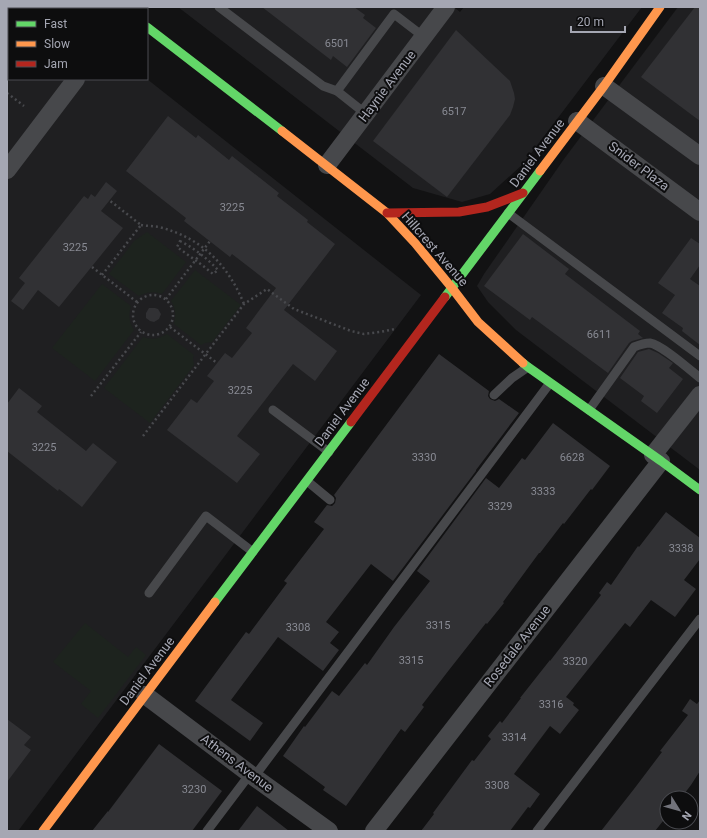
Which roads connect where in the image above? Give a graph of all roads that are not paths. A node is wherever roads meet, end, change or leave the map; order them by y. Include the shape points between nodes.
1 (219, 7) edge
2 (660, 7) edge
3 (445, 8) edge
4 (148, 28) edge
5 (424, 37) junction
6 (75, 80) edge
7 (604, 86) junction
8 (337, 91) junction
9 (366, 114) junction
10 (577, 121) junction
11 (700, 156) edge
12 (327, 165) junction
13 (7, 170) edge
14 (523, 193) junction
15 (700, 212) edge
16 (387, 213) junction
17 (508, 213) junction
18 (452, 288) junction
19 (700, 356) edge
20 (528, 367) junction
21 (700, 378) edge
22 (550, 383) junction
23 (494, 395) dead end
24 (700, 395) edge
25 (273, 410) dead end
26 (589, 410) junction
27 (329, 452) junction
28 (657, 458) junction
29 (307, 481) junction
30 (700, 490) edge
31 (330, 500) dead end
32 (253, 552) junction
33 (149, 593) dead end
34 (700, 619) edge
35 (145, 695) junction
36 (252, 775) junction
37 (43, 831) edge
38 (208, 831) edge
39 (329, 831) edge
40 (374, 831) edge
41 (537, 831) edge

1 - 8 lane via 323,86
2 - 7 street, Daniel Avenue
3 - 5 street, Haynie Avenue
4 - 12 street, Hillcrest Avenue
5 - 8 lane via 394,14
5 - 9 street, Haynie Avenue
6 - 13 street
7 - 10 street, Daniel Avenue
7 - 11 street
8 - 9 lane
9 - 12 street, Haynie Avenue
10 - 14 street, Daniel Avenue
10 - 15 street, Snider Plaza
12 - 16 street, Hillcrest Avenue
14 - 16 street via 487,207 459,212
14 - 17 street, Daniel Avenue
16 - 18 street, Hillcrest Avenue via 415,242
17 - 18 street, Daniel Avenue
17 - 19 lane
18 - 20 street, Hillcrest Avenue via 478,322
18 - 27 street, Daniel Avenue
20 - 22 street, Hillcrest Avenue
20 - 23 lane
21 - 26 lane via 658,345 640,345 634,347
22 - 26 street, Hillcrest Avenue
22 - 36 lane
24 - 28 street, Rosedale Avenue
25 - 27 lane
26 - 28 street, Hillcrest Avenue
27 - 29 street, Daniel Avenue
28 - 30 street, Hillcrest Avenue
28 - 40 street, Rosedale Avenue
29 - 31 lane
29 - 32 street, Daniel Avenue
32 - 33 lane via 206,516
32 - 35 street, Daniel Avenue
34 - 41 lane
35 - 36 street, Athens Avenue
35 - 37 street, Daniel Avenue
36 - 38 lane
36 - 39 street, Athens Avenue

